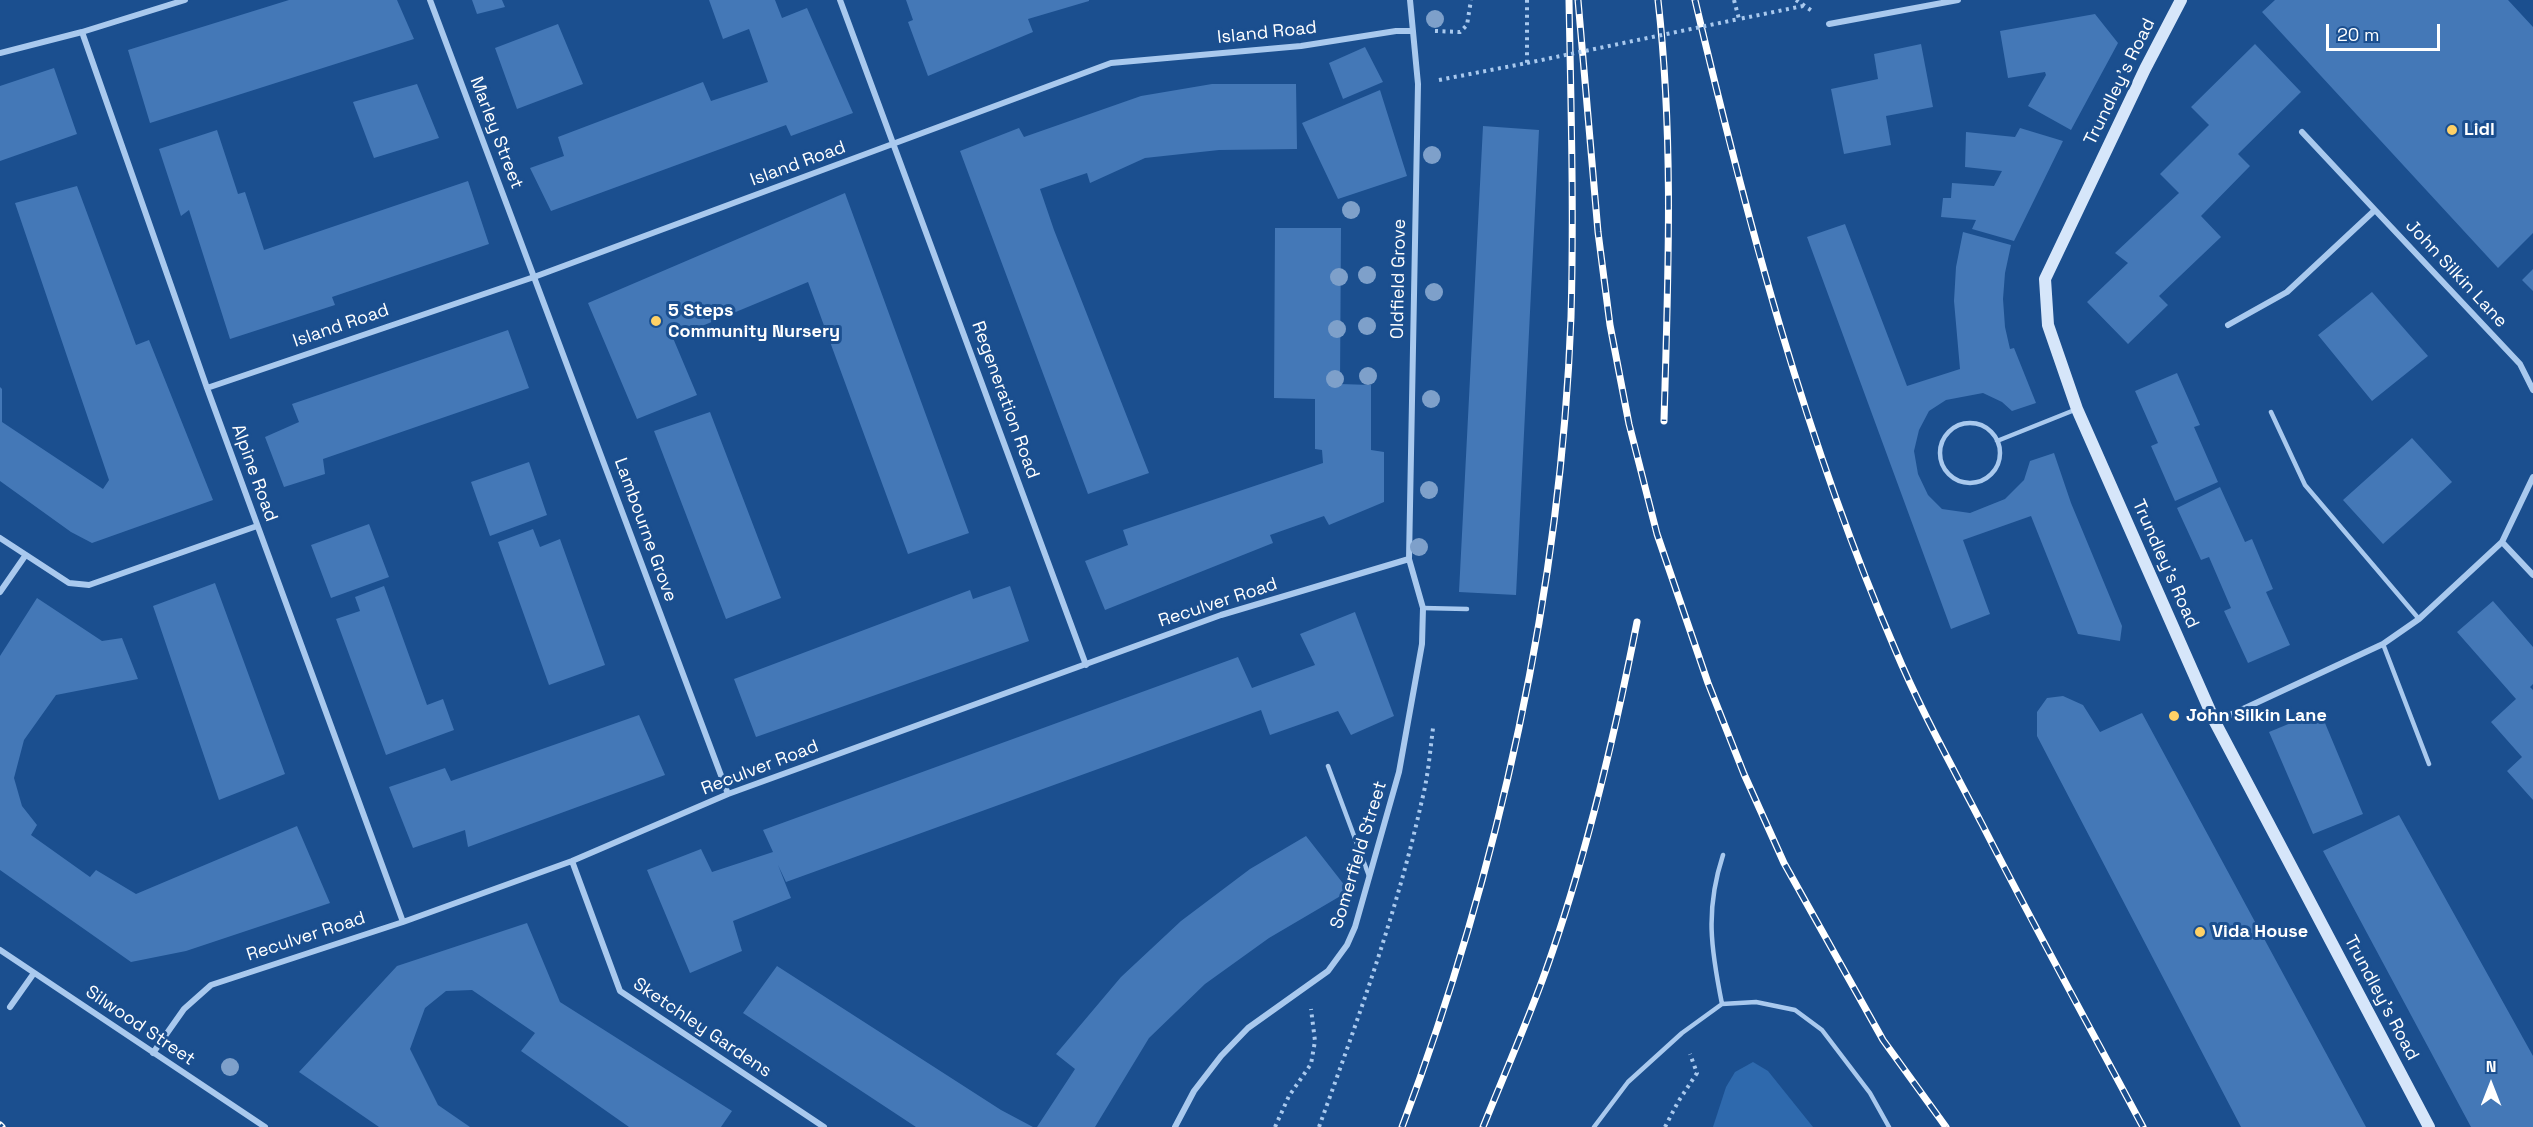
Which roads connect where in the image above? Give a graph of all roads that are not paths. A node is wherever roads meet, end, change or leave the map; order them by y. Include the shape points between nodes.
1 (185, 0) edge
2 (430, 0) edge
3 (840, 0) edge
4 (1410, 0) edge
5 (1958, 0) edge
6 (2181, 0) edge
7 (1829, 24) dead end
8 (1413, 30) junction
9 (82, 32) junction
10 (0, 53) edge
11 (2302, 132) dead end
12 (895, 144) junction
13 (2375, 210) junction
14 (534, 277) junction
15 (2228, 325) dead end
16 (207, 388) junction
17 (2533, 390) edge
18 (2077, 409) junction
19 (2271, 412) dead end
20 (1997, 441) junction
21 (2533, 477) edge
22 (257, 526) junction
23 (0, 538) edge
24 (2502, 542) junction
25 (26, 556) junction
26 (1409, 559) junction
27 (2533, 575) edge
28 (0, 592) edge
29 (1423, 608) junction
30 (1467, 609) dead end
31 (2419, 619) junction
32 (2383, 644) junction
33 (1086, 665) junction
34 (2215, 722) junction
35 (2429, 764) dead end
36 (1328, 766) dead end
37 (728, 794) junction
38 (1723, 855) dead end
39 (572, 861) junction
40 (1370, 879) junction
41 (403, 922) junction
42 (0, 950) edge
43 (34, 973) junction
44 (1722, 1004) junction
45 (10, 1007) dead end
46 (153, 1053) junction
47 (265, 1127) edge
48 (824, 1127) edge
49 (1175, 1127) edge
50 (1594, 1127) edge
51 (1889, 1127) edge
52 (2429, 1127) edge

1 - 9 street
2 - 14 street, Marley Street
3 - 12 street, Regeneration Road
4 - 8 street, Oldfield Grove
5 - 7 street
6 - 18 main road, Trundley's Road via 2044,279 2048,325
8 - 12 street, Island Road via 1301,46 1111,63
8 - 26 street, Oldfield Grove via 1418,84
9 - 10 street
9 - 16 street, Alpine Road
11 - 13 street, John Silkin Lane
12 - 14 street, Island Road
12 - 33 street, Regeneration Road
13 - 15 street via 2287,292
13 - 17 street, John Silkin Lane via 2520,364
14 - 16 street, Island Road
14 - 37 street, Lambourne Grove
16 - 22 street, Alpine Road
18 - 20 lane
18 - 34 main road, Trundley's Road
19 - 31 lane via 2305,485
20 - 20 lane via 1984,427 1956,427 1942,441 1941,461 1945,470 1960,482 1980,481 1995,470 1999,460
21 - 24 street
22 - 25 street via 89,585 69,583
22 - 41 street, Alpine Road
23 - 25 street
24 - 27 street
24 - 31 street
25 - 28 street
26 - 29 street, Somerfield Street
26 - 33 street, Reculver Road via 1221,615
29 - 30 lane
29 - 40 street, Somerfield Street via 1422,644 1399,772
31 - 32 street
32 - 34 street
32 - 35 lane
33 - 37 street, Reculver Road
34 - 52 main road, Trundley's Road
36 - 40 lane
37 - 39 street, Reculver Road
38 - 44 lane via 1713,888 1711,928
39 - 41 street, Reculver Road
39 - 48 street, Sketchley Gardens via 620,991
40 - 49 street, Somerfield Street via 1347,945 1328,971 1248,1028 1194,1091
41 - 46 street, Reculver Road via 211,985 184,1009
42 - 43 street, Silwood Street
43 - 45 street
43 - 46 street, Silwood Street
44 - 50 lane via 1682,1033 1629,1083
44 - 51 lane via 1756,1002 1795,1010 1822,1030 1870,1093
46 - 47 street, Silwood Street

